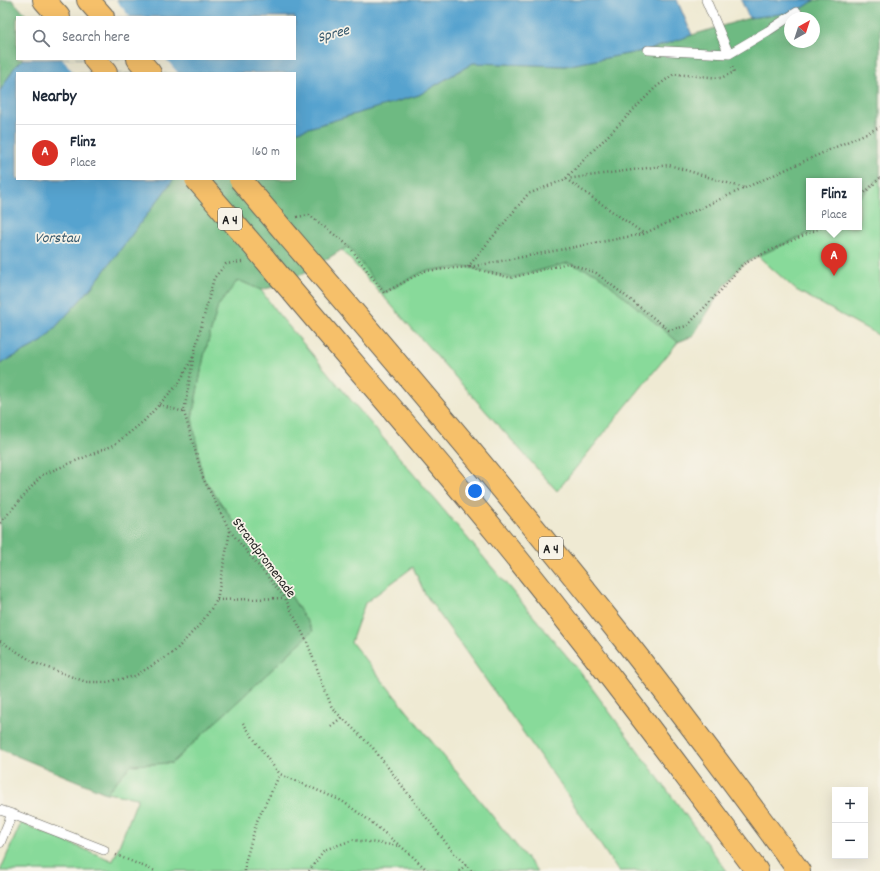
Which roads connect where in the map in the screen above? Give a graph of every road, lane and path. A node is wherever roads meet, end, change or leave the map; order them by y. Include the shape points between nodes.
1 (44, 0) edge
2 (88, 0) edge
3 (706, 0) edge
4 (58, 16) edge
5 (102, 16) edge
6 (784, 21) edge
7 (648, 50) dead end
8 (729, 54) junction
9 (95, 60) edge
10 (139, 60) edge
11 (105, 72) edge
12 (149, 72) edge
13 (722, 78) dead end
14 (880, 128) edge
15 (880, 178) edge
16 (566, 179) junction
17 (197, 180) edge
18 (241, 180) edge
19 (744, 188) junction
20 (862, 195) edge
21 (815, 230) edge
22 (643, 234) junction
23 (348, 246) dead end
24 (468, 267) junction
25 (214, 278) dead end
26 (194, 354) junction
27 (159, 405) junction
28 (184, 412) junction
29 (0, 524) edge
30 (230, 531) junction
31 (285, 598) junction
32 (217, 600) junction
33 (0, 641) edge
34 (342, 717) junction
35 (243, 723) dead end
36 (331, 726) dead end
37 (280, 774) junction
38 (0, 810) edge
39 (12, 814) junction
40 (0, 843) edge
41 (401, 846) junction
42 (104, 850) joint
43 (466, 865) junction
44 (155, 871) edge
45 (245, 871) edge
46 (309, 871) edge
47 (428, 871) edge
48 (459, 871) edge
49 (472, 871) edge
50 (757, 871) edge
51 (799, 871) edge

1 - 4 highway
2 - 5 highway
3 - 8 lane
6 - 8 lane
7 - 8 lane
9 - 11 highway
10 - 12 highway
13 - 16 path via 674,74 656,87
14 - 19 path
15 - 20 path
16 - 19 path via 669,165
16 - 22 path
16 - 24 path via 528,194
17 - 50 highway, A 4, bridge via 504,543 618,686
18 - 51 highway, A 4, bridge via 468,446 552,549
19 - 22 path
21 - 24 path via 742,265 687,326 669,330 596,273 568,263 510,278
22 - 24 path
23 - 24 path via 384,293 424,271
25 - 26 path, Strandpromenade
26 - 27 path via 179,383
26 - 28 path, Strandpromenade
27 - 28 path
27 - 29 path via 114,445 42,475
28 - 30 path, Strandpromenade via 203,478
30 - 31 path, Strandpromenade
30 - 32 path
31 - 32 path
31 - 34 path, Strandpromenade via 307,642 332,708
32 - 33 path via 202,622 174,652 136,676 108,682 86,682 35,663
34 - 36 path
34 - 43 path, Strandpromenade via 373,748 453,852
35 - 37 path
37 - 41 path via 342,801
37 - 45 path via 257,821
38 - 39 lane
39 - 40 lane
39 - 42 lane
41 - 46 path via 352,840 324,850
41 - 47 path
42 - 44 path
43 - 48 path
43 - 49 path, Strandpromenade

